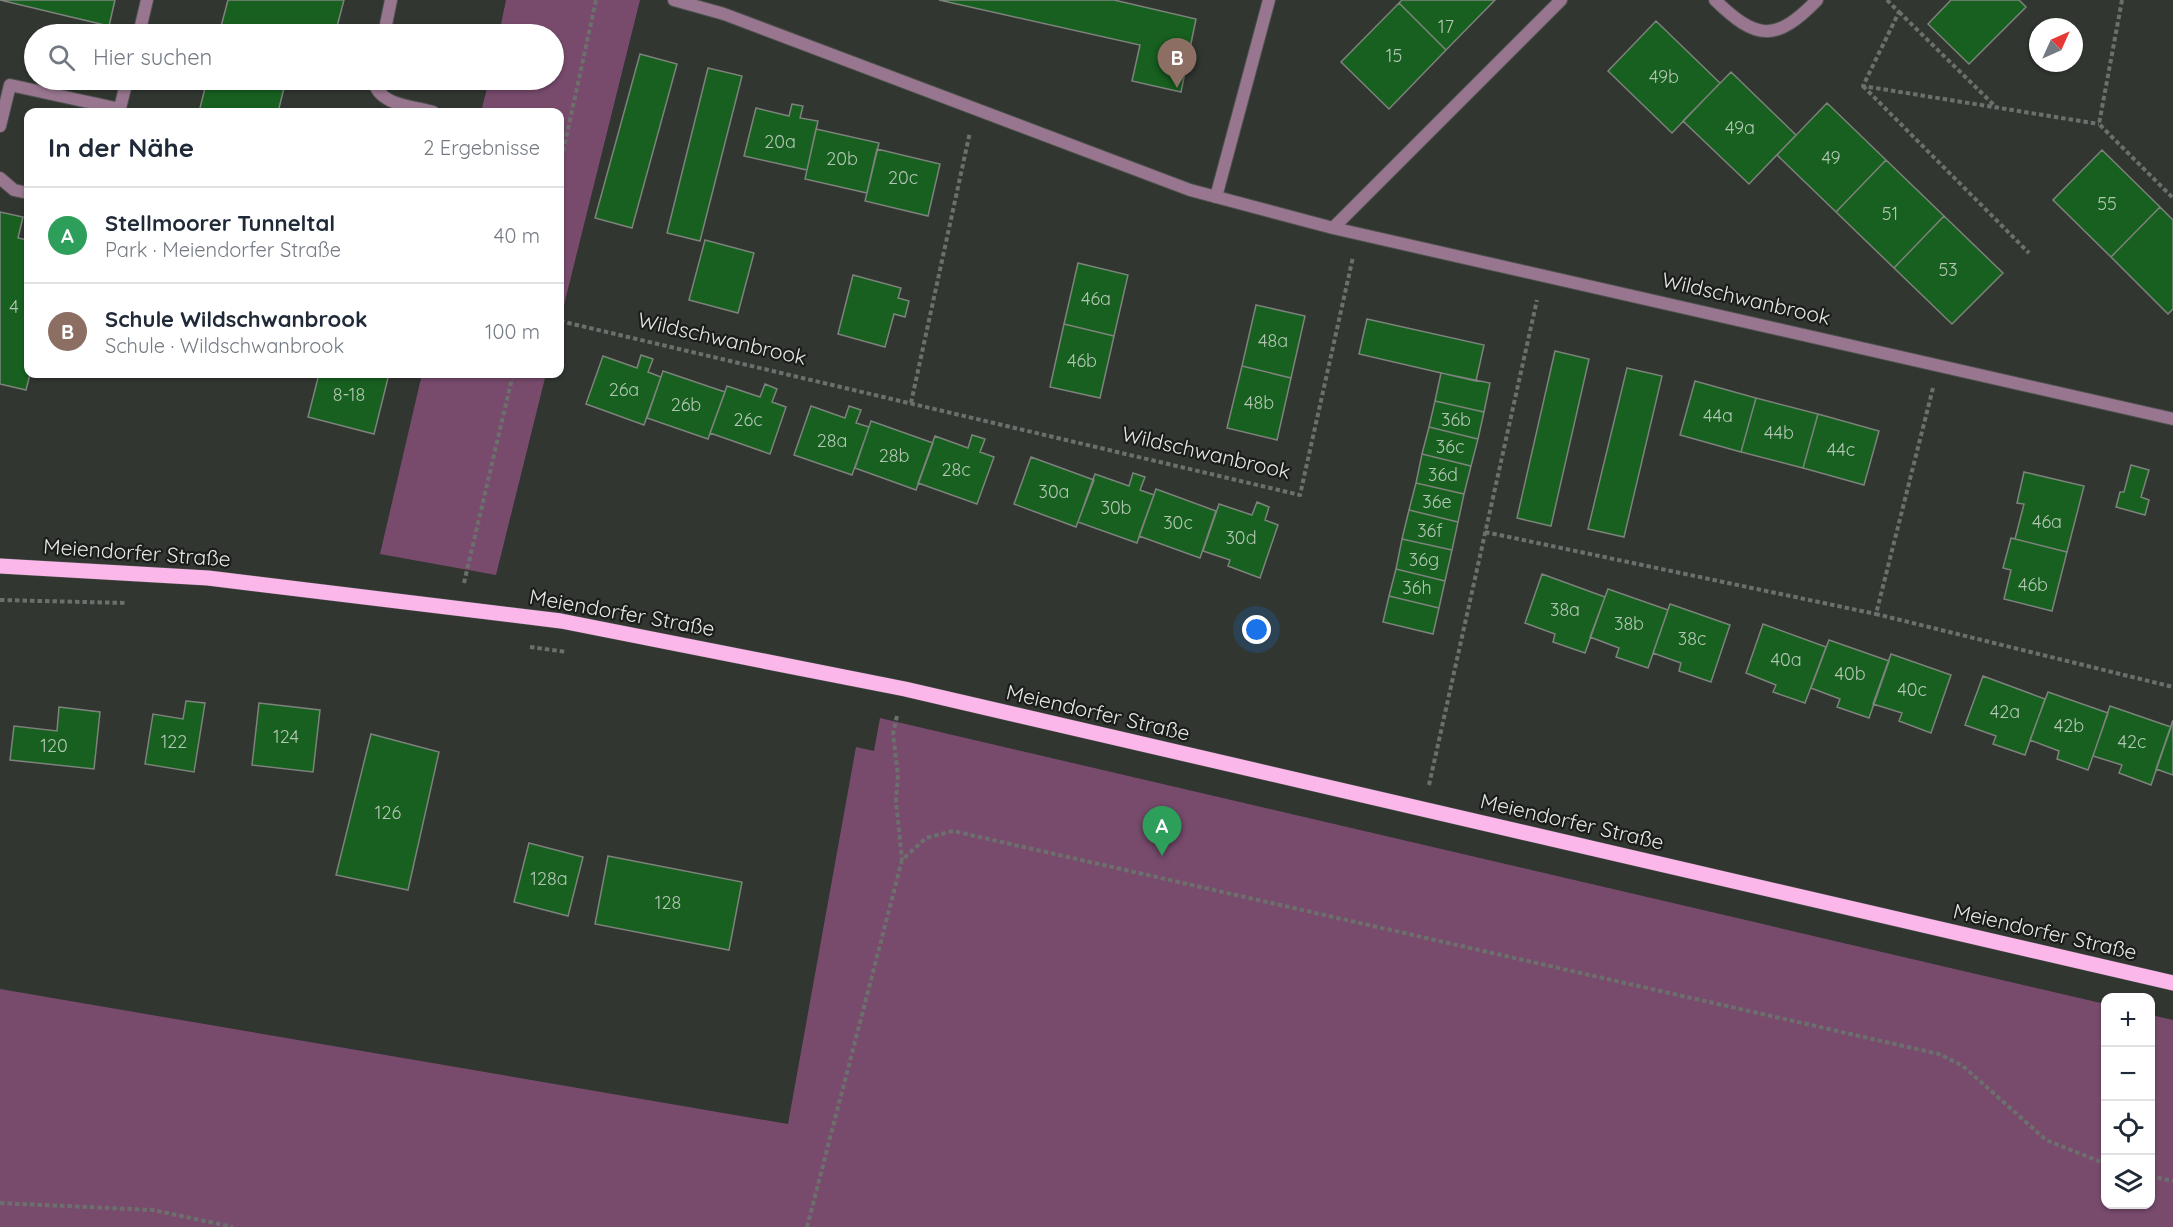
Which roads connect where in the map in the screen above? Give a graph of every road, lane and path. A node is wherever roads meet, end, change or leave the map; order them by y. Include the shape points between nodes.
1 (147, 0) edge
2 (391, 0) edge
3 (597, 0) edge
4 (674, 0) edge
5 (1269, 0) edge
6 (1561, 0) edge
7 (1716, 0) edge
8 (1817, 0) edge
9 (1887, 0) edge
10 (2122, 0) edge
11 (1899, 12) junction
12 (141, 24) edge
13 (386, 24) edge
14 (1863, 86) junction
15 (24, 88) edge
16 (31, 90) edge
17 (124, 90) edge
18 (376, 90) edge
19 (106, 108) edge
20 (120, 108) edge
21 (418, 108) edge
22 (975, 108) junction
23 (1997, 109) junction
24 (2099, 124) junction
25 (0, 126) edge
26 (564, 148) edge
27 (0, 178) edge
28 (24, 192) edge
29 (1216, 197) junction
30 (2173, 198) edge
31 (1333, 228) junction
32 (1359, 232) junction
33 (2029, 253) dead end
34 (1543, 273) junction
35 (564, 322) edge
36 (1940, 364) junction
37 (512, 378) edge
38 (910, 404) junction
39 (2173, 418) edge
40 (1485, 532) junction
41 (0, 566) edge
42 (0, 600) edge
43 (135, 603) dead end
44 (459, 607) junction
45 (1876, 614) junction
46 (525, 646) dead end
47 (570, 652) dead end
48 (2173, 687) edge
49 (886, 713) dead end
50 (897, 716) junction
51 (909, 718) dead end
52 (1424, 810) junction
53 (902, 860) junction
54 (2173, 983) edge
55 (2101, 1162) edge
56 (2155, 1177) edge
57 (2173, 1181) edge
58 (0, 1203) edge
59 (233, 1227) edge
60 (807, 1227) edge

1 - 12 street
2 - 13 street
3 - 26 path
4 - 22 street, Wildschwanbrook via 724,14
5 - 29 street
6 - 31 street
7 - 8 street via 1737,22 1755,31 1778,30 1796,21
9 - 11 path
10 - 24 path
11 - 14 path
11 - 23 path
14 - 23 path
14 - 33 path
15 - 25 street via 10,85
16 - 19 street
17 - 20 street
18 - 21 street via 382,98
22 - 29 street, Wildschwanbrook
22 - 38 path
23 - 24 path
24 - 30 path
27 - 28 street via 14,190
29 - 31 street, Wildschwanbrook
31 - 32 street, Wildschwanbrook
32 - 34 street, Wildschwanbrook
32 - 38 path, Wildschwanbrook via 1300,495
34 - 36 street, Wildschwanbrook
34 - 40 path
35 - 38 path, Wildschwanbrook
36 - 39 street, Wildschwanbrook
36 - 45 path
37 - 44 path
40 - 45 path
40 - 52 path
41 - 44 main road, Meiendorfer Straße via 208,578
42 - 43 path
44 - 52 main road, Meiendorfer Straße via 561,621 904,689
45 - 48 path
46 - 47 path
49 - 50 path
50 - 51 path
50 - 53 path via 893,734
52 - 54 main road, Meiendorfer Straße
53 - 55 path via 926,838 953,831 984,836 1939,1054 1963,1066 2046,1140
53 - 60 path
56 - 57 path
58 - 59 path via 153,1210

